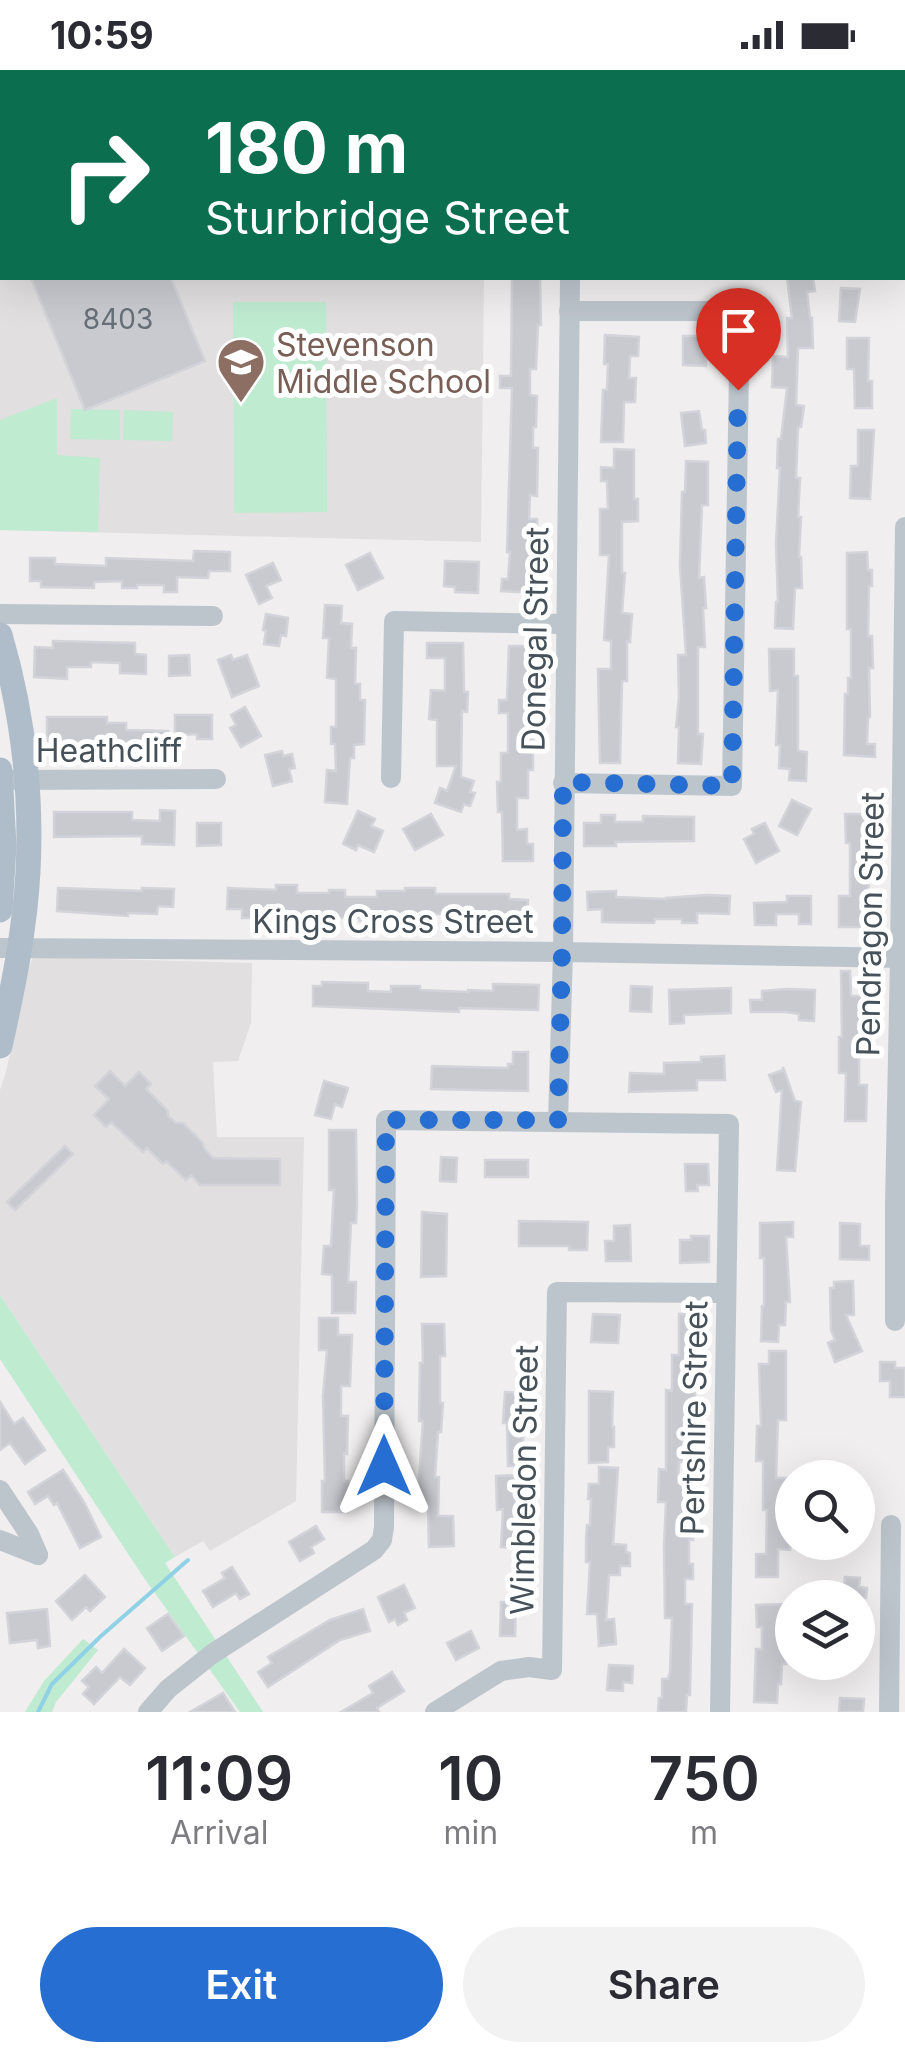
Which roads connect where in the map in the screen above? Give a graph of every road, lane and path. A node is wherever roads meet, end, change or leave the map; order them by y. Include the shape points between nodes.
1 (570, 280) edge
2 (569, 311) junction
3 (905, 526) edge
4 (0, 614) edge
5 (213, 616) dead end
6 (564, 624) junction
7 (0, 634) edge
8 (0, 770) edge
9 (391, 778) dead end
10 (14, 780) edge
11 (216, 780) dead end
12 (563, 782) junction
13 (0, 910) edge
14 (9, 948) edge
15 (562, 952) junction
16 (903, 958) edge
17 (0, 1046) edge
18 (558, 1120) junction
19 (726, 1293) junction
20 (896, 1322) dead end
21 (0, 1490) edge
22 (891, 1525) dead end
23 (0, 1540) edge
24 (148, 1712) edge
25 (435, 1712) edge
26 (720, 1712) edge
27 (889, 1712) edge

1 - 2 street, Donegal Street
2 - 6 street, Donegal Street
2 - 12 street via 740,312 732,786
3 - 16 street, Pendragon Street
4 - 5 street
6 - 9 street via 394,621
6 - 12 street, Donegal Street
7 - 10 main road via 14,695
8 - 10 main road
10 - 11 street, Heathcliff
10 - 13 main road
10 - 14 main road via 28,868
12 - 15 street, Donegal Street
14 - 15 street, Kings Cross Street
14 - 17 main road
15 - 16 street, Kings Cross Street
15 - 18 street, Donegal Street
16 - 20 street, Pendragon Street
18 - 19 street, Pertshire Street via 729,1124
18 - 24 street via 386,1120 382,1540 198,1665
19 - 25 street, Wimbledon Street via 557,1292 552,1670 501,1671
19 - 26 street, Pertshire Street
21 - 23 street via 38,1555
22 - 27 street

